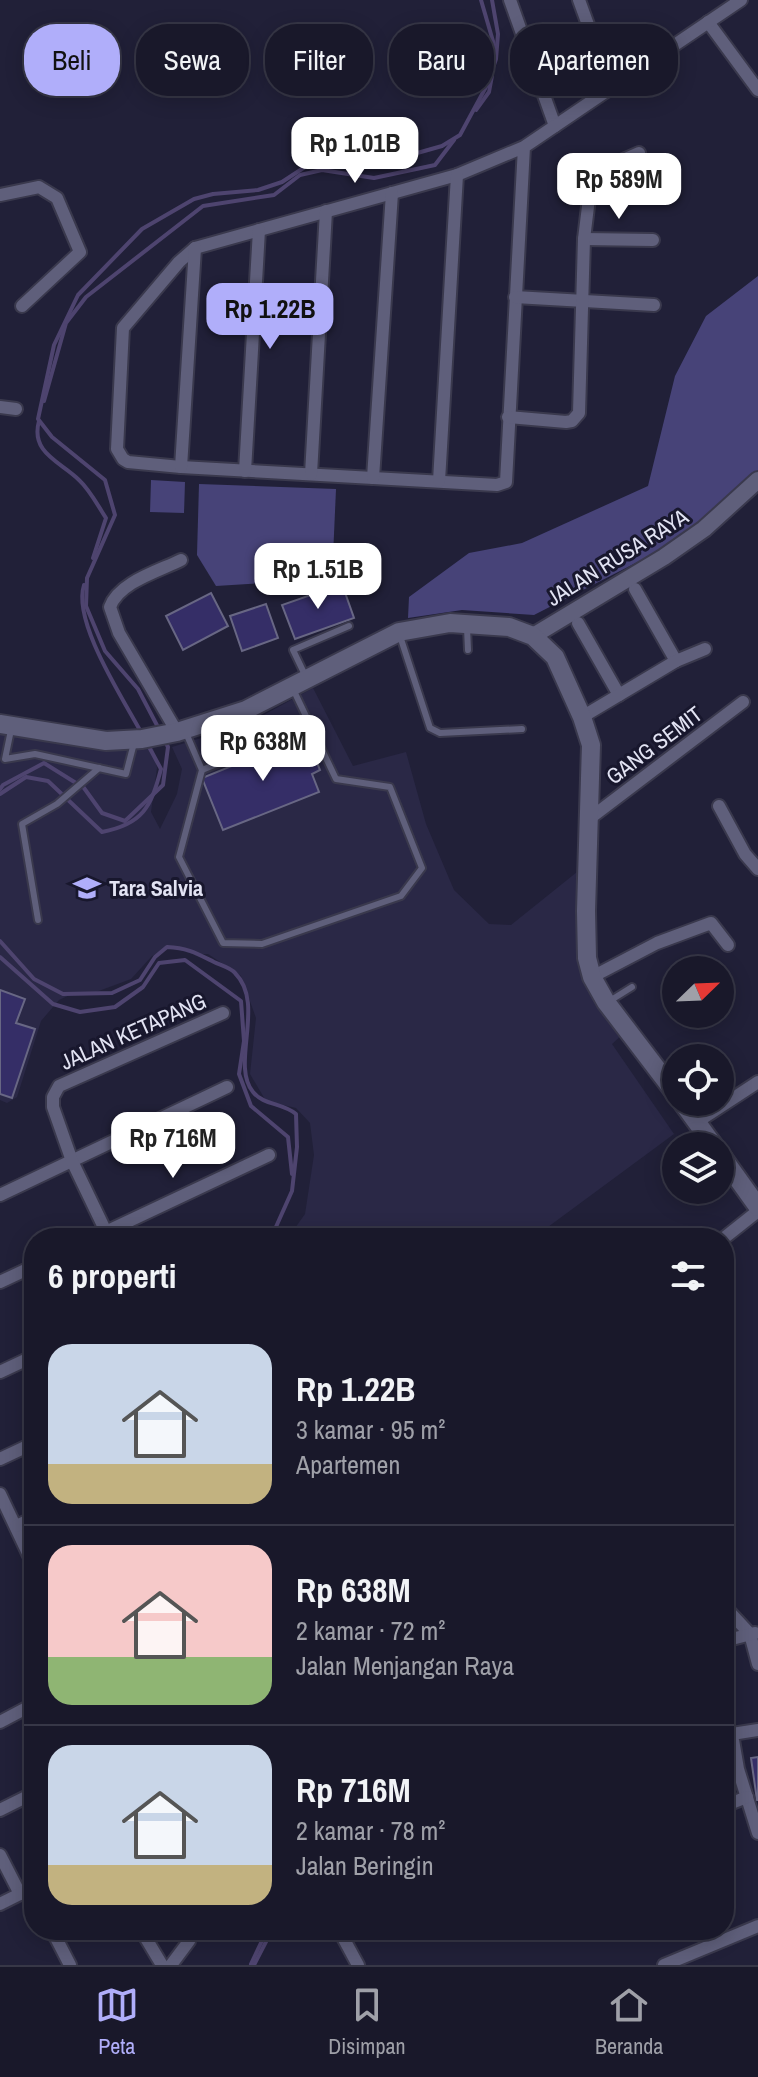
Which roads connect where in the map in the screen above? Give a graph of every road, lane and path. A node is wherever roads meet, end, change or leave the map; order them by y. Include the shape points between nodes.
1 (510, 0) edge
2 (579, 0) edge
3 (741, 0) edge
4 (708, 22) junction
5 (588, 24) edge
6 (678, 42) edge
7 (758, 90) edge
8 (599, 96) edge
9 (555, 126) junction
10 (524, 147) junction
11 (639, 153) dead end
12 (457, 175) junction
13 (392, 193) junction
14 (0, 195) edge
15 (326, 211) junction
16 (259, 230) junction
17 (584, 239) junction
18 (653, 240) dead end
19 (195, 248) junction
20 (515, 297) junction
21 (581, 303) junction
22 (654, 305) dead end
23 (22, 306) dead end
24 (0, 407) edge
25 (16, 409) dead end
26 (508, 417) junction
27 (181, 467) junction
28 (245, 471) junction
29 (311, 474) junction
30 (373, 478) junction
31 (758, 480) edge
32 (439, 481) junction
33 (181, 560) dead end
34 (635, 589) dead end
35 (578, 623) dead end
36 (467, 624) junction
37 (349, 626) dead end
38 (399, 632) junction
39 (533, 636) junction
40 (705, 649) dead end
41 (468, 650) dead end
42 (676, 661) junction
43 (299, 684) junction
44 (619, 695) junction
45 (743, 702) dead end
46 (582, 717) junction
47 (6, 725) edge
48 (311, 726) junction
49 (522, 729) dead end
50 (39, 731) junction
51 (176, 732) junction
52 (138, 740) junction
53 (35, 754) junction
54 (2, 758) edge
55 (99, 768) junction
56 (202, 770) junction
57 (719, 806) dead end
58 (589, 819) junction
59 (758, 869) edge
60 (38, 920) dead end
61 (728, 945) dead end
62 (592, 977) junction
63 (632, 987) dead end
64 (606, 1002) junction
65 (223, 1013) dead end
66 (662, 1076) edge
67 (758, 1082) edge
68 (227, 1087) dead end
69 (692, 1116) edge
70 (697, 1122) junction
71 (704, 1132) edge
72 (269, 1155) dead end
73 (72, 1161) junction
74 (734, 1174) edge
75 (0, 1195) edge
76 (758, 1209) edge
77 (104, 1228) edge
78 (121, 1228) edge
79 (734, 1229) edge
80 (24, 1271) edge
81 (0, 1282) edge
82 (24, 1361) edge
83 (0, 1372) edge
84 (24, 1448) edge
85 (0, 1459) edge
86 (0, 1494) edge
87 (24, 1522) edge
88 (16, 1526) junction
89 (24, 1544) edge
90 (734, 1615) edge
91 (754, 1633) edge
92 (734, 1638) edge
93 (758, 1664) edge
94 (24, 1710) edge
95 (0, 1722) edge
96 (758, 1730) edge
97 (734, 1734) edge
98 (734, 1746) edge
99 (738, 1769) junction
100 (734, 1770) edge
101 (747, 1797) junction
102 (24, 1798) edge
103 (734, 1802) edge
104 (0, 1810) edge
105 (758, 1833) edge
106 (0, 1855) edge
107 (24, 1885) edge
108 (24, 1894) edge
109 (0, 1904) edge
110 (758, 1926) edge
111 (734, 1936) edge
112 (57, 1940) edge
113 (147, 1940) edge
114 (188, 1940) edge
115 (344, 1940) edge
116 (724, 1940) edge
117 (70, 1965) edge
118 (162, 1965) edge
119 (171, 1965) edge
120 (358, 1965) edge
121 (664, 1965) edge

1 - 9 street
2 - 5 street
3 - 4 street
4 - 6 street
4 - 7 street
8 - 9 street
9 - 10 street
10 - 12 street
10 - 20 street
11 - 17 street via 605,168 591,182
12 - 13 street
12 - 32 street
13 - 15 street
13 - 30 street
14 - 23 street via 39,187 57,198 80,252
15 - 16 street
15 - 29 street
16 - 19 street
16 - 28 street
17 - 18 street
17 - 21 street
19 - 27 street
19 - 27 street via 127,322 121,337 117,449 128,462
20 - 21 street
20 - 26 street
21 - 22 street
21 - 26 street via 577,416 566,422
24 - 25 street
26 - 32 street via 506,482
27 - 28 street
28 - 29 street
29 - 30 street
30 - 32 street
31 - 39 street, JALAN RUSA RAYA via 664,557
33 - 51 street via 128,587 110,607 119,633
34 - 42 street
35 - 44 street
36 - 38 main road
36 - 39 main road via 509,627
36 - 41 lane
37 - 43 lane via 293,650
38 - 43 main road
38 - 49 lane via 430,728 440,733
39 - 46 main road via 555,657
40 - 42 street
42 - 44 street
43 - 48 lane
43 - 51 main road via 246,710
44 - 46 street
45 - 58 street, GANG SEMIT
46 - 58 main road via 591,745
47 - 50 main road
47 - 54 lane
48 - 56 lane
48 - 56 lane via 336,779 390,787 422,868 401,896 262,944 223,943 179,857
50 - 52 main road
50 - 53 lane
51 - 52 main road
51 - 56 lane
52 - 55 lane via 126,774
53 - 54 lane
53 - 55 lane
55 - 60 lane via 57,804 22,824
57 - 59 street
58 - 62 main road via 587,958
61 - 62 street via 711,923 657,943
62 - 64 main road
63 - 64 lane
64 - 66 main road
65 - 73 street, JALAN KETAPANG via 59,1086 53,1107
67 - 70 street
68 - 73 street
69 - 70 main road
70 - 71 main road
72 - 78 street
73 - 75 street
73 - 77 street
74 - 76 main road
76 - 79 street
80 - 81 street
82 - 83 street
84 - 85 street
86 - 88 street
87 - 88 street
88 - 89 street
90 - 91 street
91 - 92 street
91 - 93 street
94 - 95 street
96 - 97 street
98 - 99 street
99 - 100 street
99 - 101 street
101 - 103 street
101 - 105 street
102 - 104 street
106 - 107 street
108 - 109 street
110 - 111 street
112 - 117 street
113 - 118 street
114 - 119 street
115 - 120 street
116 - 121 street

